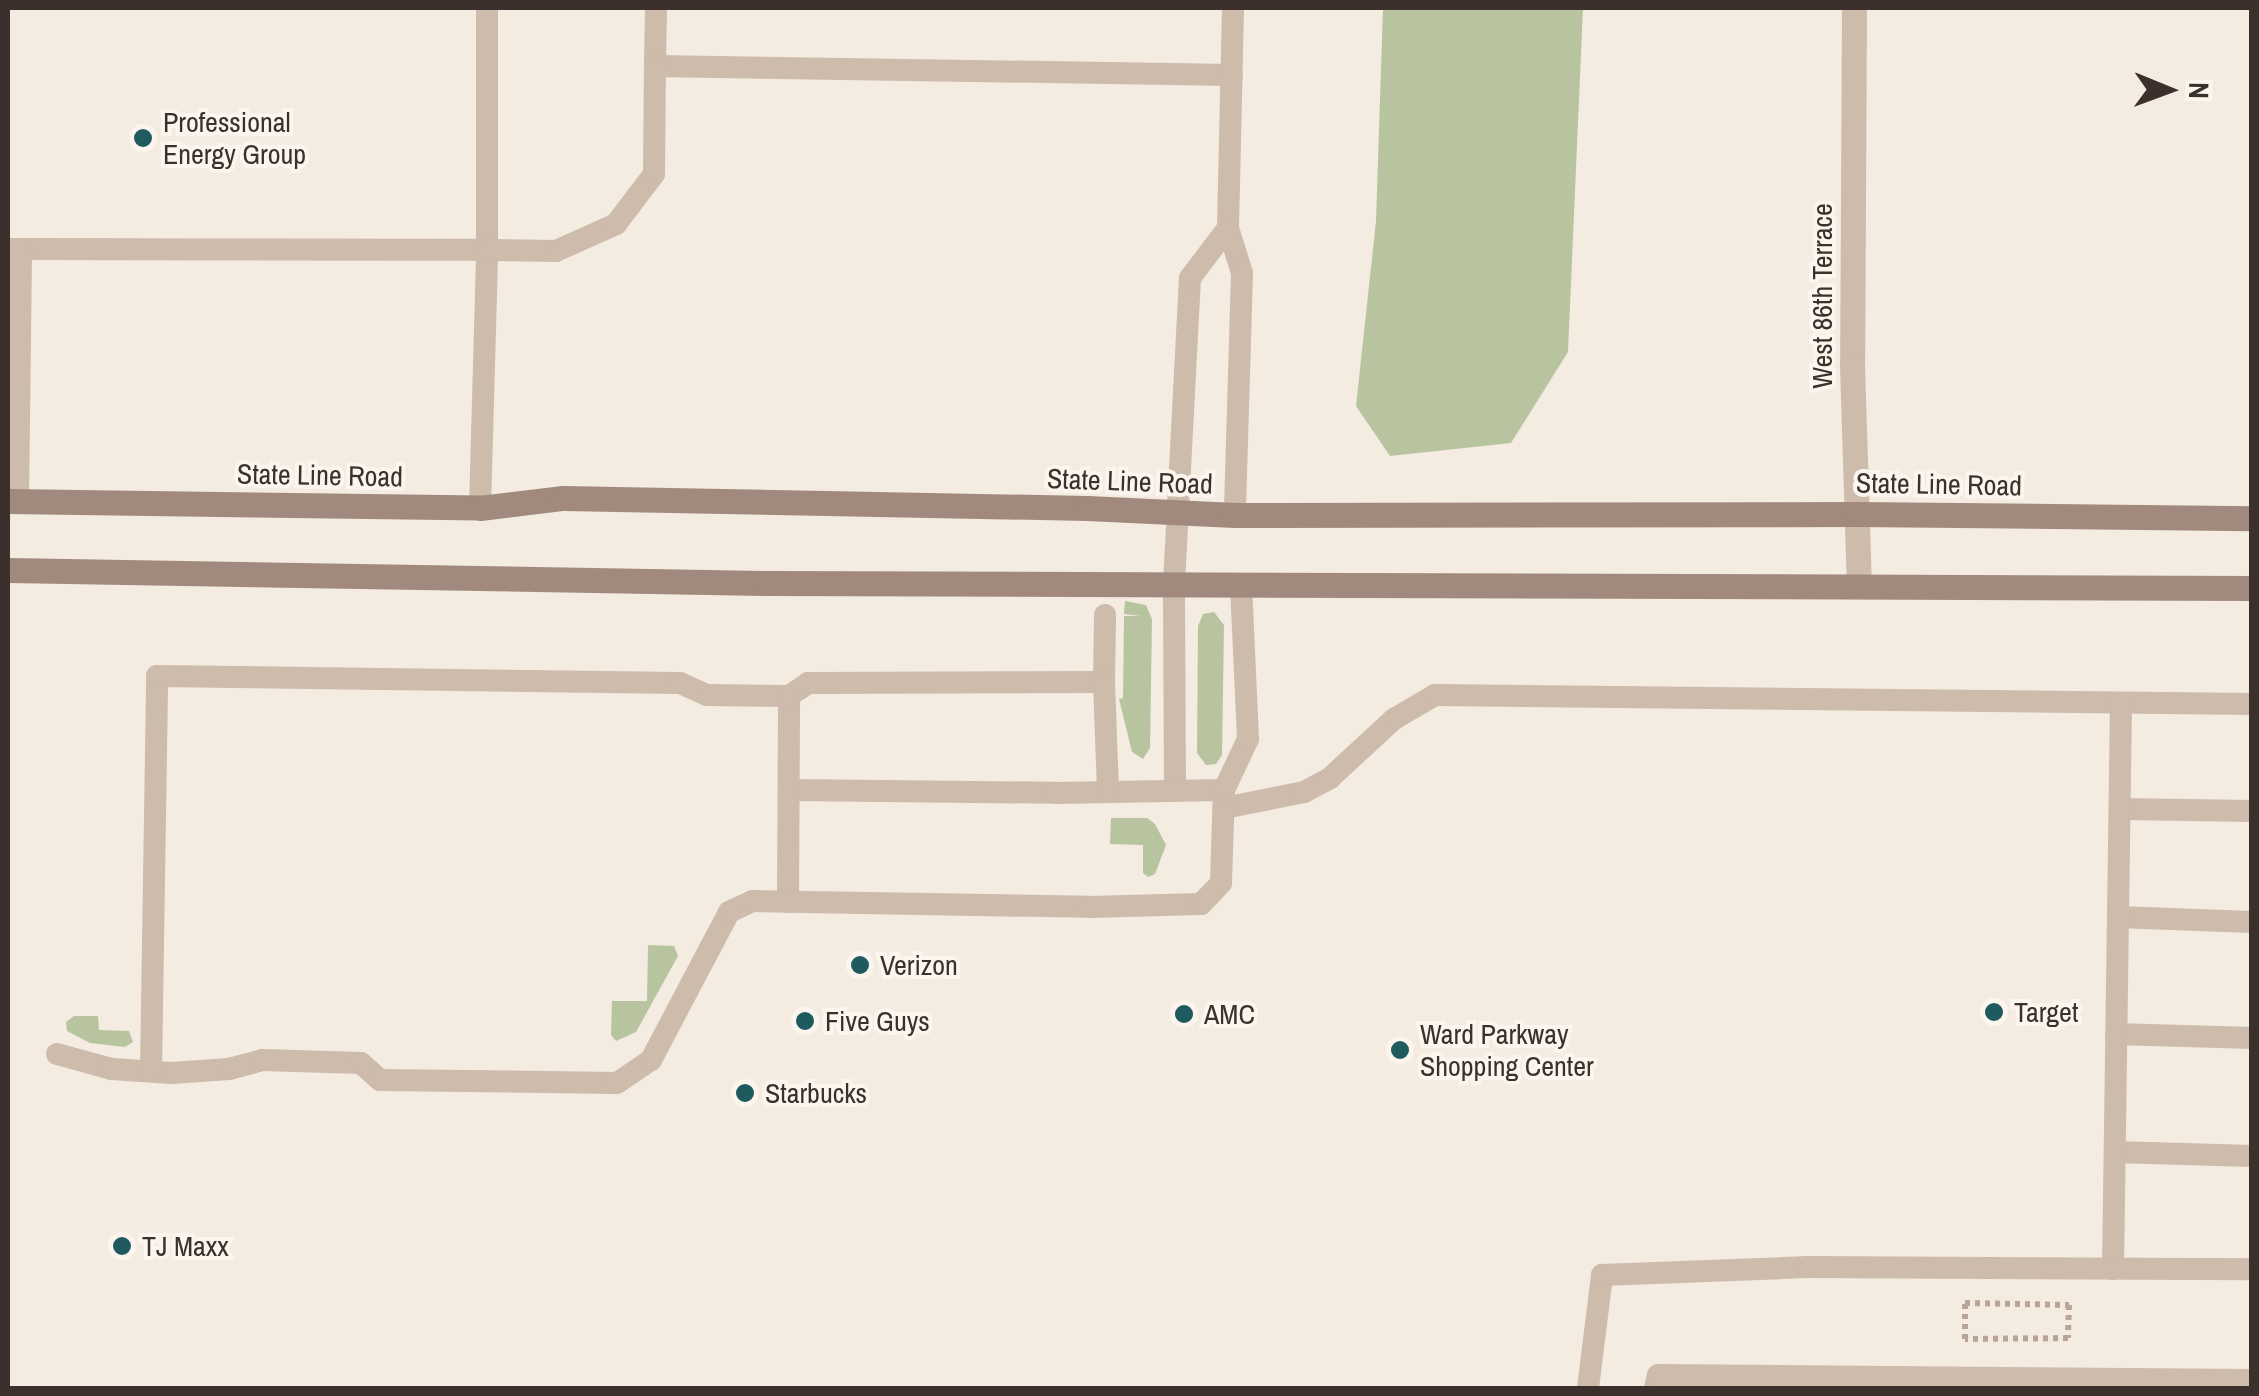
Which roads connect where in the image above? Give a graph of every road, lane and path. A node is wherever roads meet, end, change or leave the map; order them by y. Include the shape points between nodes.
1 (486, 8) edge
2 (656, 8) edge
3 (1233, 8) edge
4 (1854, 8) edge
5 (655, 66) junction
6 (1232, 74) junction
7 (1228, 228) junction
8 (14, 249) edge
9 (488, 250) junction
10 (13, 500) edge
11 (480, 508) junction
12 (1177, 512) junction
13 (1856, 514) junction
14 (1235, 515) junction
15 (2252, 518) edge
16 (8, 570) edge
17 (1174, 583) junction
18 (1859, 583) junction
19 (1240, 584) junction
20 (2252, 588) edge
21 (1105, 615) dead end
22 (1104, 682) junction
23 (789, 696) junction
24 (2122, 703) junction
25 (2252, 704) edge
26 (1175, 789) junction
27 (790, 790) junction
28 (1108, 792) junction
29 (1224, 799) junction
30 (2120, 809) junction
31 (2252, 811) edge
32 (788, 902) junction
33 (2118, 917) junction
34 (2252, 922) edge
35 (2116, 1034) junction
36 (2252, 1038) edge
37 (57, 1054) dead end
38 (152, 1071) junction
39 (2115, 1152) junction
40 (2252, 1156) edge
41 (2252, 1268) edge
42 (2113, 1269) junction
43 (2068, 1305) joint
44 (2252, 1380) edge
45 (2093, 1384) edge
46 (1588, 1388) edge
47 (1656, 1388) edge

1 - 9 lane
2 - 5 lane
3 - 6 lane
4 - 13 street, West 86th Terrace
5 - 6 lane
5 - 9 lane via 654,174 616,224 556,251
6 - 7 lane
7 - 12 lane via 1190,278
7 - 14 lane via 1242,273
8 - 9 lane
8 - 10 lane
9 - 11 lane
10 - 11 main road, State Line Road
11 - 12 main road, State Line Road via 563,498
12 - 14 main road, State Line Road
12 - 17 lane
13 - 14 main road, State Line Road
13 - 15 main road, State Line Road
13 - 18 street, West 86th Terrace
16 - 17 main road
17 - 19 main road
17 - 26 lane
18 - 19 main road
18 - 20 main road
19 - 29 lane via 1248,740
21 - 22 lane
22 - 23 lane via 808,683
22 - 28 lane
23 - 27 lane
23 - 38 lane via 707,695 680,683 157,676
24 - 25 lane
24 - 29 lane via 1434,694 1304,792
24 - 30 lane
26 - 28 lane
26 - 29 lane
27 - 28 lane
27 - 32 lane
29 - 32 lane via 1220,883 1201,904
30 - 31 lane
30 - 33 lane
32 - 38 lane via 754,901 729,912 651,1060 618,1083 380,1080 361,1063 283,1060
33 - 34 lane
33 - 35 lane
35 - 36 lane
35 - 39 lane
37 - 38 lane
39 - 40 lane
39 - 42 lane
41 - 42 lane
42 - 46 lane via 1808,1267 1602,1275
43 - 43 path via 1964,1303 1965,1340 2068,1338
44 - 45 lane
45 - 47 lane via 1658,1375

